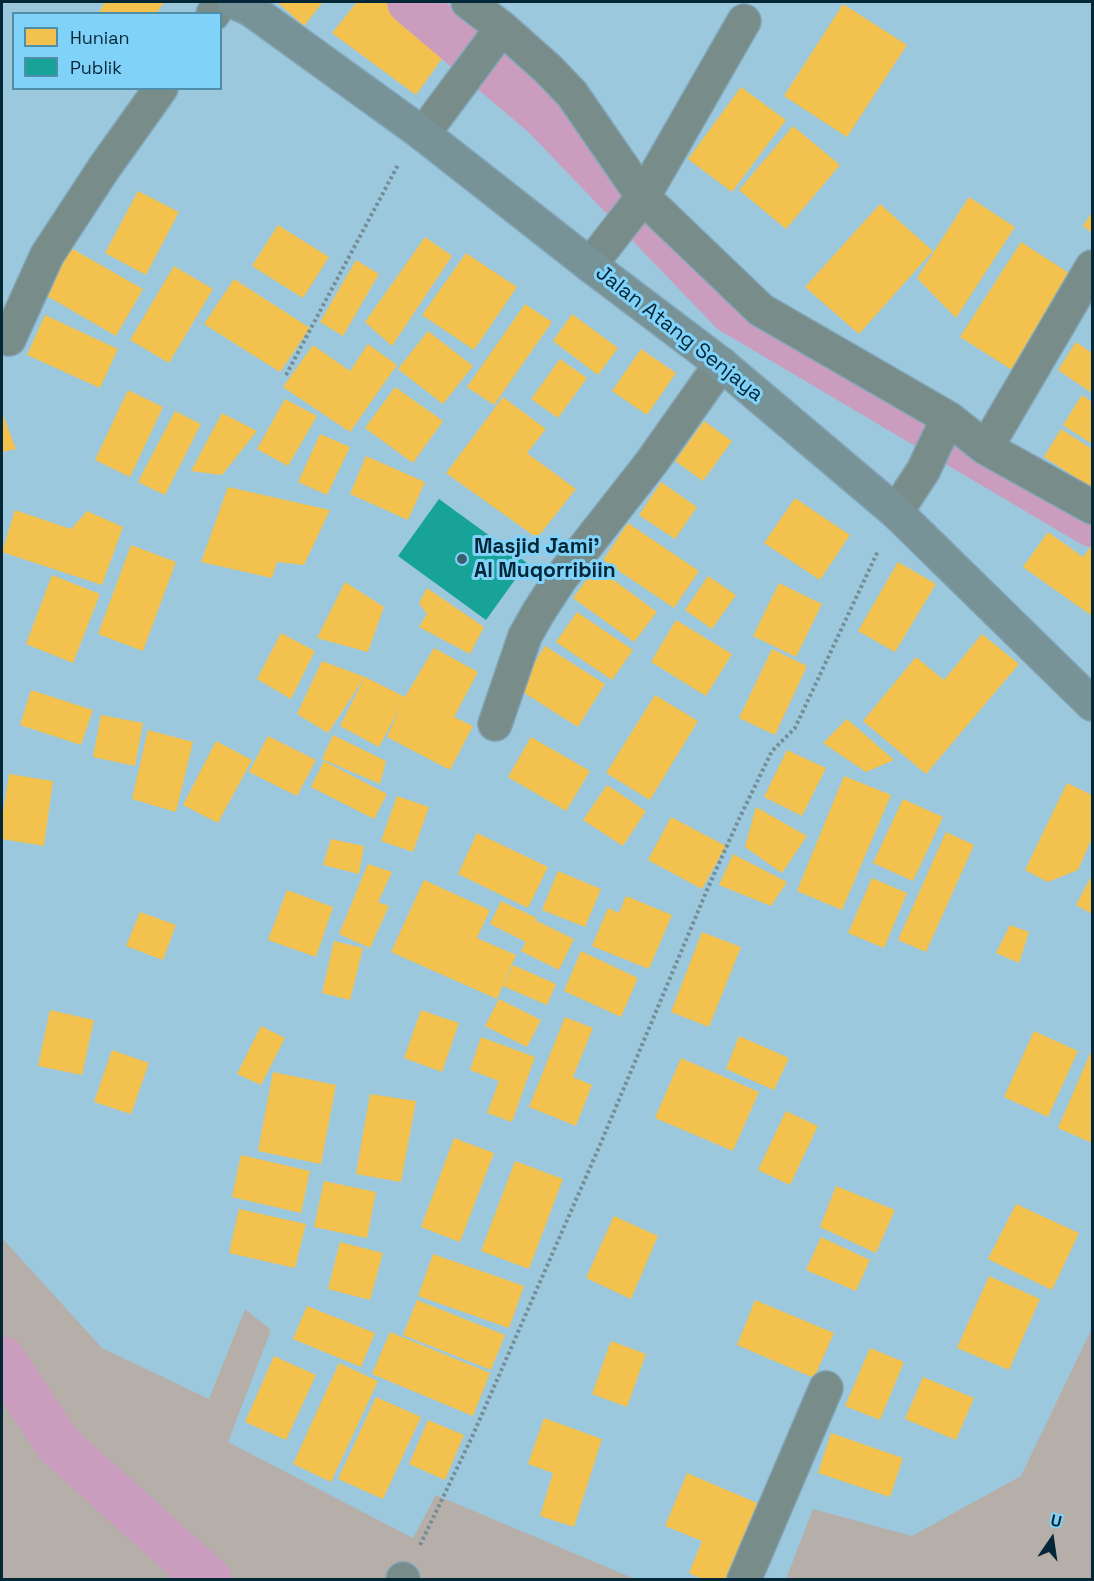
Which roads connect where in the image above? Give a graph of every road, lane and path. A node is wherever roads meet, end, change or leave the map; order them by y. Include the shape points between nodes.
1 (234, 2) edge
2 (468, 2) edge
3 (744, 21) dead end
4 (496, 36) junction
5 (160, 90) edge
6 (419, 132) junction
7 (639, 201) junction
8 (595, 257) junction
9 (1092, 267) edge
10 (9, 339) dead end
11 (721, 364) junction
12 (286, 375) dead end
13 (946, 422) junction
14 (986, 448) junction
15 (1092, 507) edge
16 (896, 512) junction
17 (1092, 704) edge
18 (495, 724) dead end
19 (826, 1388) dead end
20 (403, 1579) edge
21 (744, 1580) edge

1 - 6 main road, Jalan Atang Senjaya via 250,9
2 - 4 street
3 - 7 street
4 - 6 street
4 - 7 street via 548,69 572,94
5 - 10 street via 47,255
6 - 8 main road, Jalan Atang Senjaya
6 - 12 path
7 - 8 street
7 - 13 street via 761,310
8 - 11 main road, Jalan Atang Senjaya
9 - 14 street
11 - 16 main road, Jalan Atang Senjaya
11 - 18 street via 538,613 525,636
13 - 14 street
13 - 16 street
14 - 15 street
16 - 17 main road, Jalan Atang Senjaya
16 - 20 path via 795,728 772,751 735,830 477,1426
19 - 21 street

